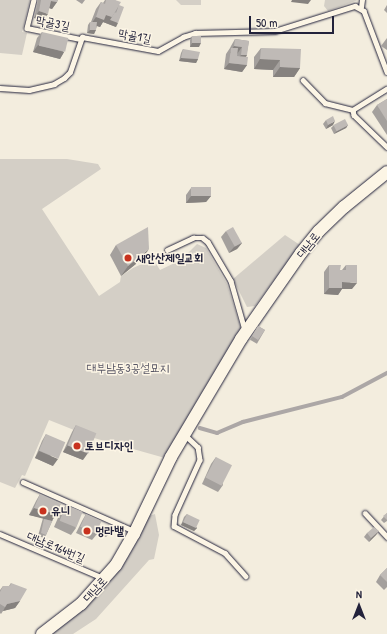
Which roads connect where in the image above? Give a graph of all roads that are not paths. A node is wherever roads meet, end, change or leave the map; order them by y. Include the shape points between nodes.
1 (34, 0) edge
2 (362, 0) edge
3 (361, 7) junction
4 (80, 39) junction
5 (387, 72) edge
6 (303, 80) dead end
7 (0, 88) edge
8 (387, 89) edge
9 (353, 110) junction
10 (387, 147) edge
11 (387, 172) edge
12 (167, 250) dead end
13 (245, 332) junction
14 (185, 435) junction
15 (23, 482) dead end
16 (365, 513) dead end
17 (135, 532) junction
18 (0, 534) edge
19 (387, 537) edge
20 (246, 576) dead end
21 (105, 579) junction
22 (42, 634) edge

1 - 4 lane, 막골3길 via 27,28
2 - 3 lane
3 - 4 lane, 막골1길 via 350,7 275,30 195,33 158,51 85,37
3 - 5 lane
4 - 7 lane via 70,72 64,78 54,84 29,90
6 - 9 lane via 324,103
8 - 9 lane
9 - 10 lane via 354,115
11 - 13 street, 대남로 via 319,231
12 - 13 lane via 193,238 204,238 208,242 231,281
13 - 14 street, 대남로
14 - 17 street, 대남로 via 164,470
14 - 20 lane via 198,447 200,460 175,516 174,526 179,531 220,550
15 - 17 lane
16 - 19 lane
17 - 21 street, 대남로
18 - 21 lane, 대남로164번길
21 - 22 street, 대남로 via 81,604

